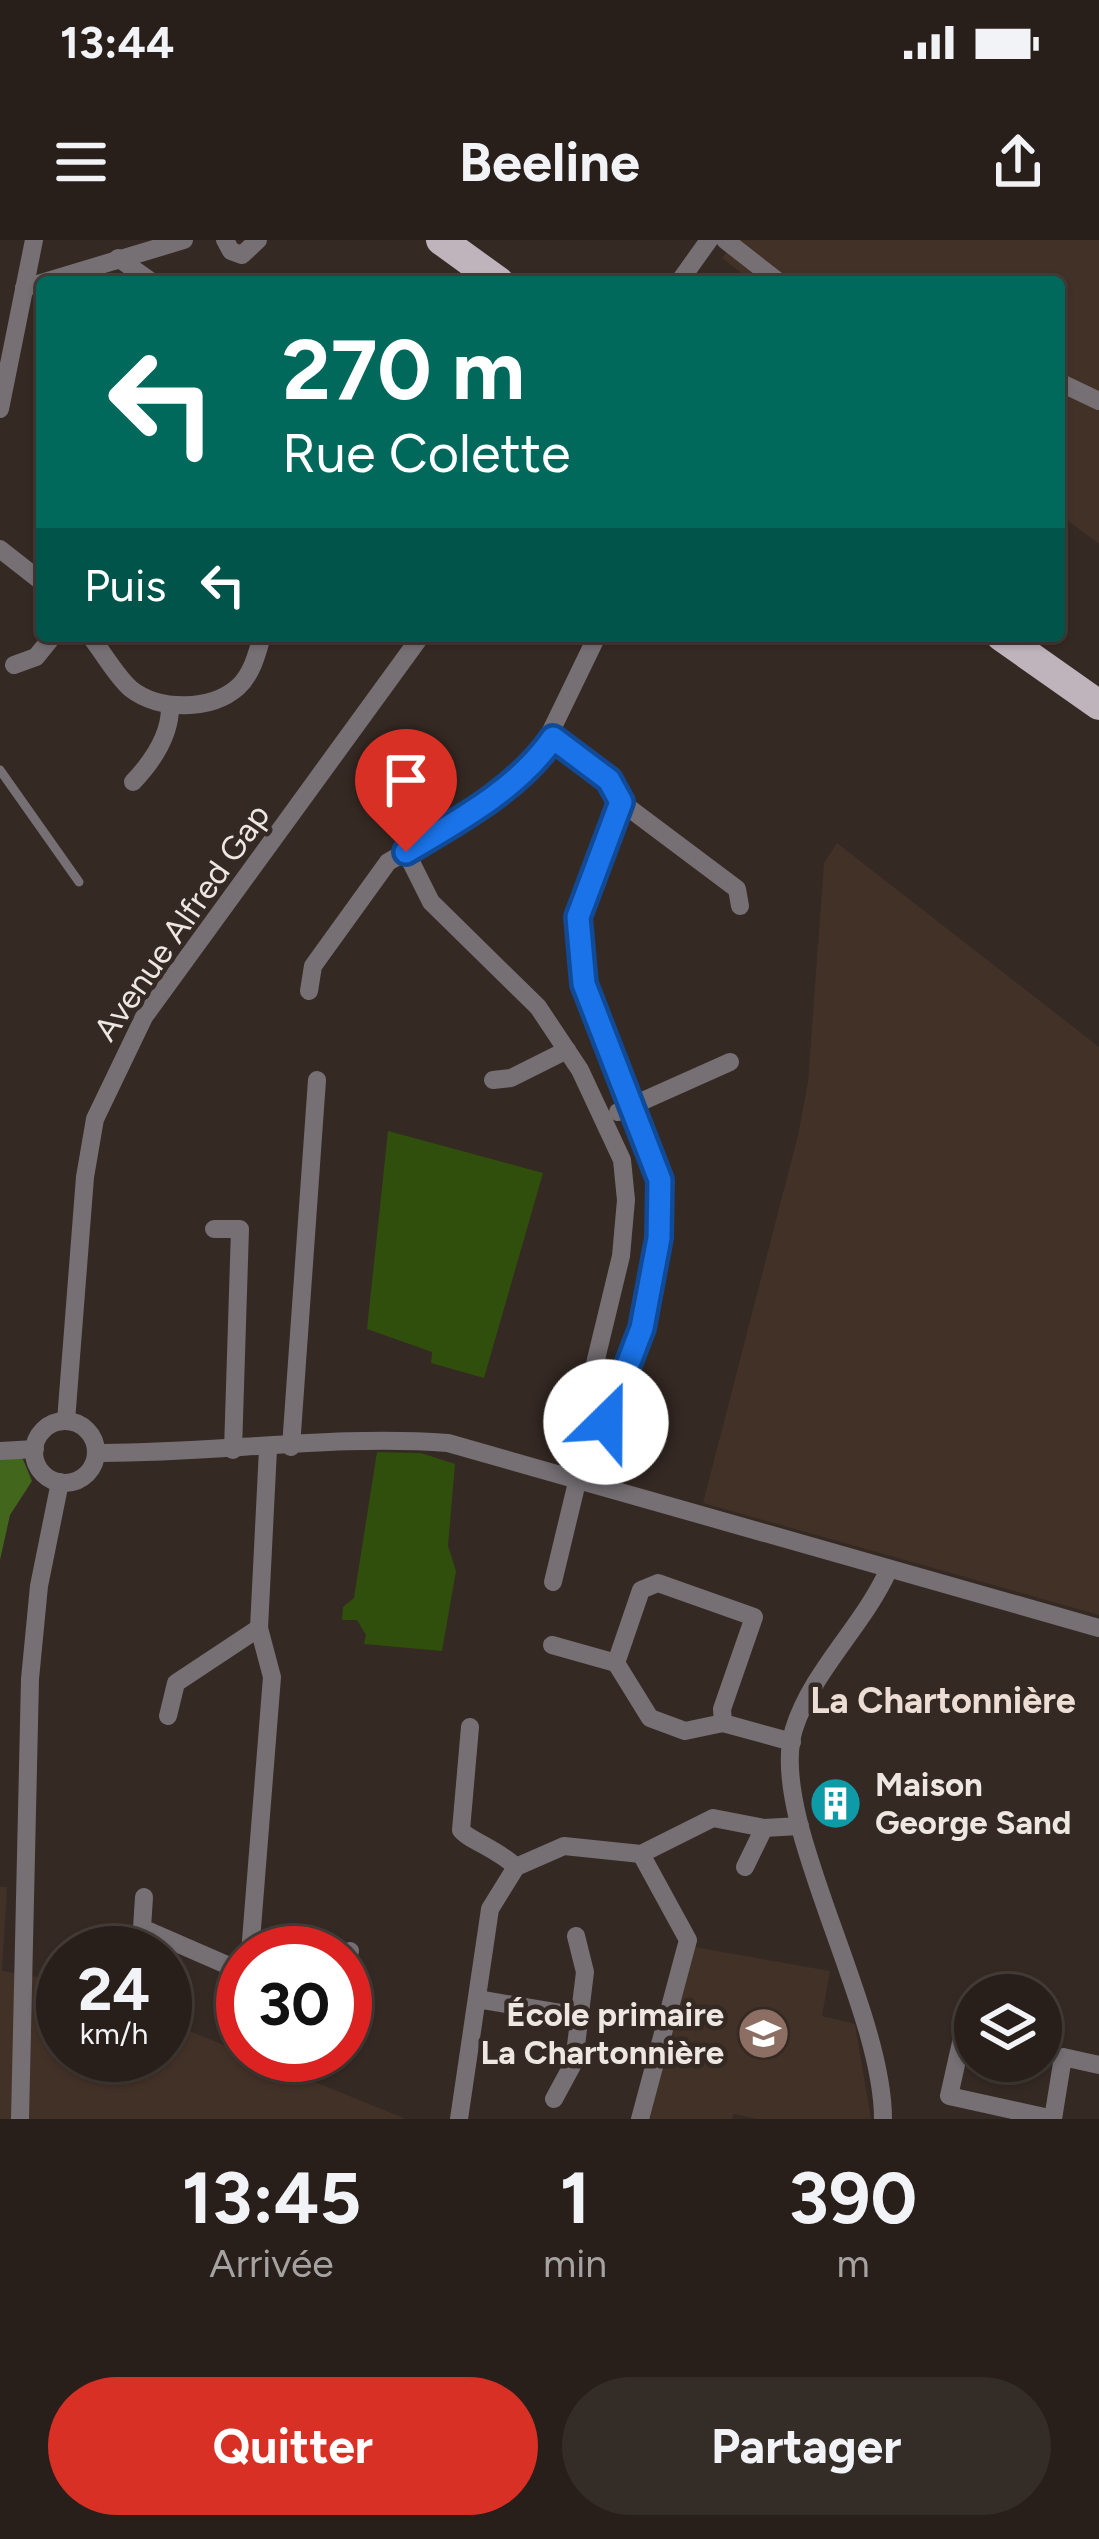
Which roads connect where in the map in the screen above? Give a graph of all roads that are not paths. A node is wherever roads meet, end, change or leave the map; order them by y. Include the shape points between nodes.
1 (34, 240) edge
2 (184, 240) edge
3 (225, 240) edge
4 (258, 240) edge
5 (441, 240) edge
6 (709, 240) edge
7 (724, 240) edge
8 (118, 258) junction
9 (60, 276) edge
10 (144, 276) edge
11 (491, 276) edge
12 (683, 276) edge
13 (771, 276) edge
14 (36, 283) edge
15 (24, 287) junction
16 (1065, 385) edge
17 (1099, 401) edge
18 (0, 409) edge
19 (0, 549) edge
20 (36, 577) edge
21 (47, 642) edge
22 (95, 642) edge
23 (260, 642) edge
24 (418, 642) edge
25 (594, 642) edge
26 (1010, 642) edge
27 (14, 665) dead end
28 (170, 705) junction
29 (1099, 705) edge
30 (553, 738) junction
31 (0, 770) edge
32 (133, 782) dead end
33 (621, 802) junction
34 (406, 852) junction
35 (79, 883) dead end
36 (740, 906) dead end
37 (309, 991) dead end
38 (567, 1050) junction
39 (730, 1062) dead end
40 (493, 1080) dead end
41 (317, 1081) dead end
42 (629, 1107) junction
43 (603, 1118) junction
44 (214, 1229) dead end
45 (66, 1421) junction
46 (290, 1448) junction
47 (574, 1448) junction
48 (34, 1449) junction
49 (268, 1449) junction
50 (233, 1450) junction
51 (0, 1451) edge
52 (96, 1453) junction
53 (573, 1477) junction
54 (60, 1482) junction
55 (888, 1571) junction
56 (553, 1582) dead end
57 (260, 1628) junction
58 (1099, 1628) edge
59 (552, 1645) dead end
60 (616, 1663) junction
61 (168, 1716) dead end
62 (723, 1723) junction
63 (470, 1727) dead end
64 (792, 1742) junction
65 (800, 1826) junction
66 (764, 1828) junction
67 (640, 1854) junction
68 (516, 1867) junction
69 (745, 1867) dead end
70 (144, 1897) dead end
71 (252, 1926) edge
72 (576, 1936) dead end
73 (216, 1960) edge
74 (478, 2000) junction
75 (578, 2017) junction
76 (1067, 2034) dead end
77 (1063, 2057) junction
78 (1099, 2065) edge
79 (954, 2074) edge
80 (554, 2099) dead end
81 (20, 2119) edge
82 (459, 2119) edge
83 (640, 2119) edge
84 (883, 2119) edge
85 (1051, 2119) edge

1 - 15 street
2 - 8 street
3 - 4 street via 242,255
5 - 11 main road
6 - 12 street
7 - 13 street
8 - 9 street
8 - 10 street
14 - 15 street
15 - 18 street
16 - 17 street
19 - 20 street
21 - 27 street
22 - 28 street via 132,689
23 - 28 street via 236,689 199,705
24 - 45 street, Avenue Alfred Gap via 122,1054 95,1119 85,1177
25 - 30 street
26 - 29 main road
28 - 32 street via 170,721
30 - 33 street via 609,780
30 - 34 street via 536,762 460,821
31 - 35 lane
33 - 36 street via 737,890
33 - 42 street via 578,917 584,984
34 - 37 street via 367,884 313,966
34 - 38 street via 431,902 538,1007
38 - 40 street
38 - 43 street
39 - 42 street
41 - 46 street
42 - 43 street
42 - 47 street via 660,1180 659,1238 642,1328 612,1418
43 - 47 street via 622,1160 626,1200 621,1256
44 - 50 street via 240,1229
45 - 48 street via 42,1432
45 - 52 street via 91,1434
46 - 49 street
46 - 53 street via 394,1438 448,1443
47 - 53 street
48 - 51 street
48 - 54 street via 44,1474
49 - 50 street
49 - 57 street
50 - 52 street
52 - 54 street via 85,1476
53 - 55 street
53 - 56 street
54 - 81 street via 30,1679
55 - 58 street
55 - 64 street via 816,1686
57 - 61 street via 176,1683
57 - 71 street via 272,1677
59 - 60 street
60 - 62 street via 650,1718 685,1731
60 - 62 street via 641,1590 658,1583 754,1617
62 - 64 street
63 - 68 street via 461,1830
64 - 65 street
65 - 66 street
65 - 84 street via 872,2034
66 - 67 street via 713,1818
66 - 69 street
67 - 68 street via 564,1846
67 - 83 street via 688,1940
68 - 74 street via 490,1909
70 - 73 street via 142,1928
72 - 75 street via 585,1972
74 - 75 street
74 - 82 street
75 - 80 street via 574,2062
76 - 77 street
77 - 78 street
77 - 85 street
79 - 85 street via 949,2096

